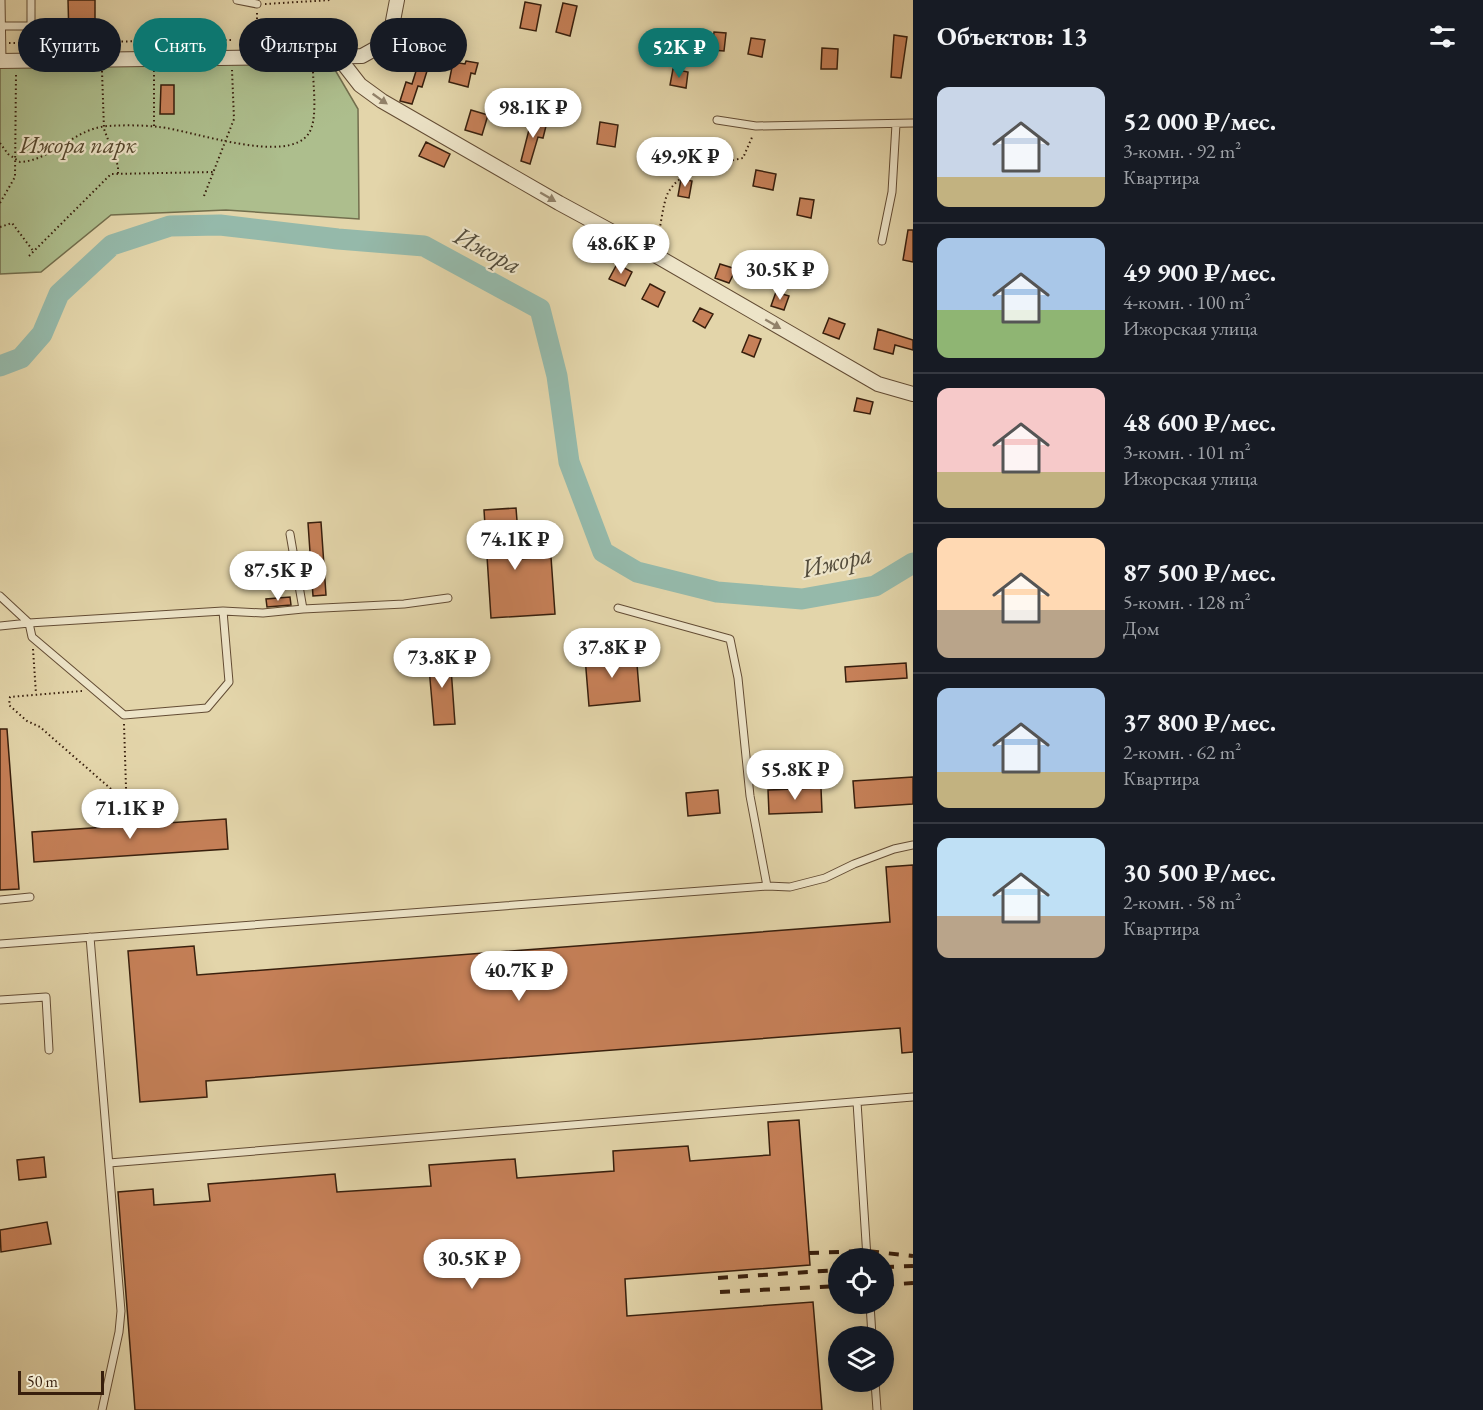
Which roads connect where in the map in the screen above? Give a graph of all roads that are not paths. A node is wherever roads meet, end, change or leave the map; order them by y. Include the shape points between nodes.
1 (1, 0) edge
2 (31, 0) edge
3 (237, 0) edge
4 (397, 0) edge
5 (257, 4) road end
6 (1, 26) edge
7 (358, 56) edge
8 (239, 59) edge
9 (1, 60) edge
10 (350, 72) edge
11 (717, 120) dead end
12 (913, 123) edge
13 (896, 124) junction
14 (882, 241) dead end
15 (913, 394) edge
16 (290, 534) dead end
17 (0, 596) edge
18 (448, 598) dead end
19 (618, 608) dead end
20 (303, 609) junction
21 (223, 611) junction
22 (29, 623) junction
23 (0, 626) edge
24 (913, 845) edge
25 (767, 886) junction
26 (30, 897) dead end
27 (0, 900) edge
28 (90, 937) junction
29 (0, 944) edge
30 (0, 1000) edge
31 (49, 1050) dead end
32 (913, 1097) edge
33 (857, 1102) junction
34 (109, 1163) junction
35 (866, 1248) edge
36 (875, 1392) edge
37 (102, 1410) edge
38 (876, 1410) edge

1 - 6 lane
2 - 6 lane via 31,26
3 - 5 lane
4 - 7 street via 392,26 380,46
6 - 9 lane
8 - 9 street
10 -> 15 street via 382,101 549,198 878,384
11 - 13 lane via 756,126
12 - 13 lane
13 - 14 lane via 892,192
16 - 20 lane
17 - 22 lane
18 - 20 lane
19 - 25 lane via 730,639 738,678 750,796
20 - 21 lane via 263,614
21 - 22 lane
21 - 22 lane via 229,682 207,708 124,715 32,637
22 - 23 lane
24 - 25 lane via 864,860 825,878 790,887
25 - 28 lane
26 - 27 lane
28 - 29 lane
28 - 34 lane
30 - 31 lane via 46,997
32 - 33 lane
33 - 34 lane
33 - 35 lane
34 - 37 lane via 121,1311
36 - 38 lane

